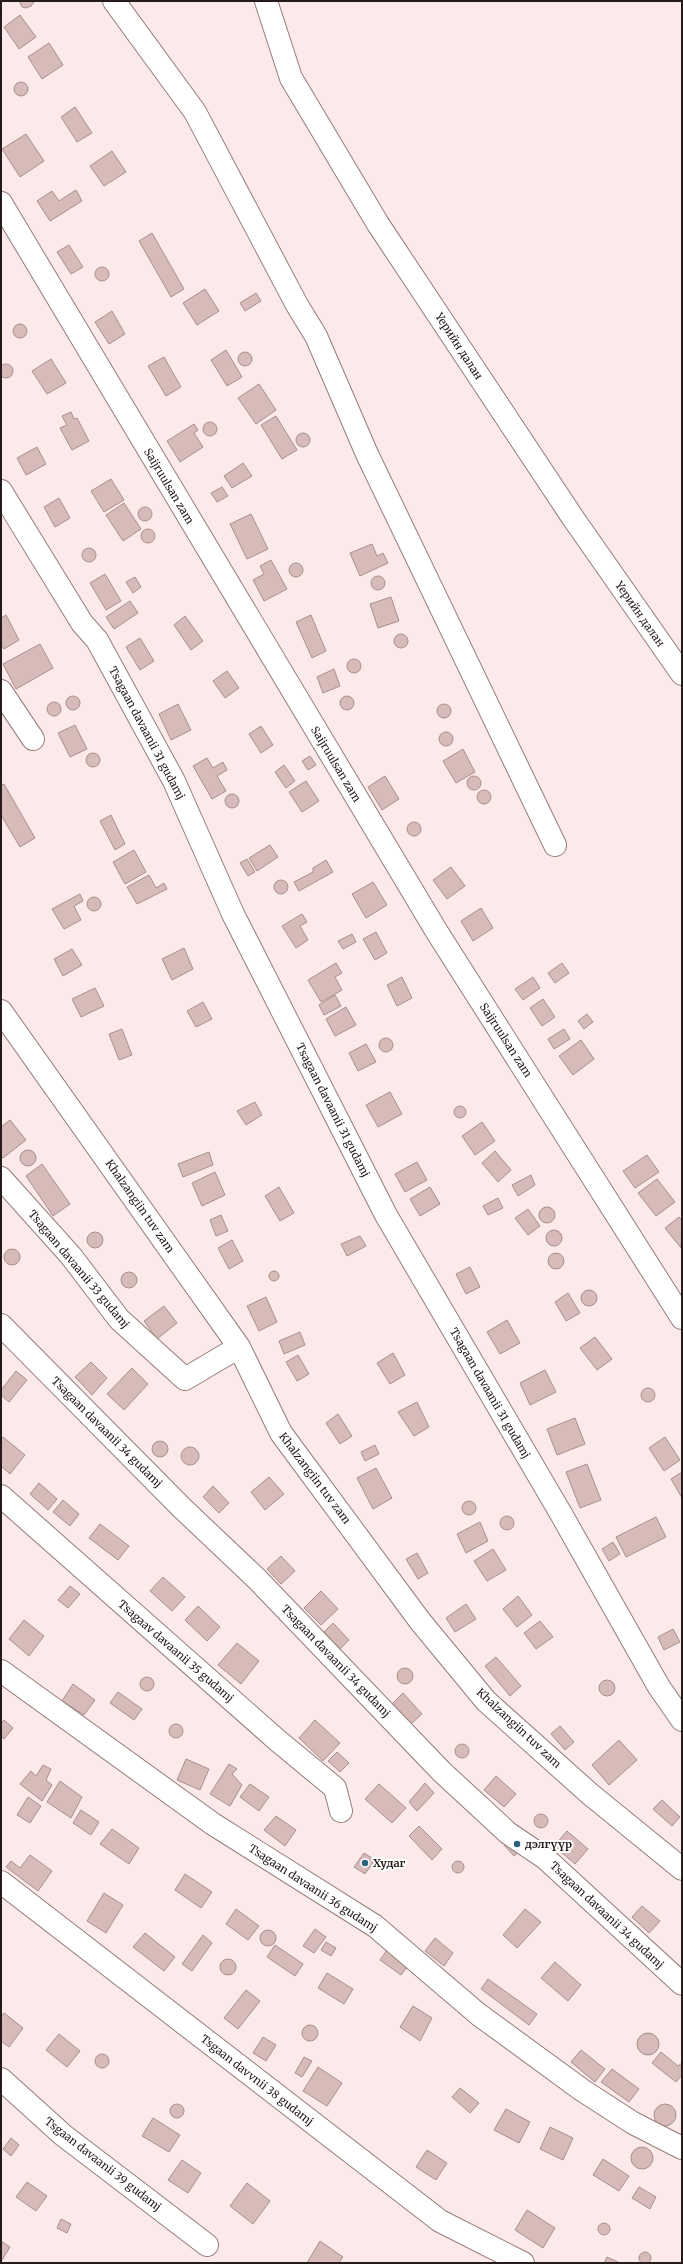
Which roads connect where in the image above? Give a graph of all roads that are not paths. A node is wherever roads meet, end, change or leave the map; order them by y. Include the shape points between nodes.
1 (114, 1) edge
2 (266, 1) edge
3 (1, 203) edge
4 (1, 491) edge
5 (682, 674) edge
6 (1, 691) edge
7 (33, 739) dead end
8 (555, 845) dead end
9 (1, 1012) edge
10 (1, 1178) edge
11 (682, 1318) edge
12 (1, 1325) edge
13 (239, 1347) junction
14 (1, 1496) edge
15 (1, 1671) edge
16 (682, 1720) edge
17 (341, 1811) dead end
18 (682, 1869) edge
19 (1, 1882) edge
20 (682, 1984) edge
21 (1, 2079) edge
22 (682, 2148) edge
23 (207, 2245) dead end
24 (523, 2263) edge

1 - 8 street via 195,112 316,336 370,461
2 - 5 street, Үерийн далан via 291,78 378,224 573,518
3 - 11 street, Saijruulsan zam via 437,932
4 - 16 street, Tsagaan davaanii 31 gudamj via 82,623 97,640 174,781 233,914 386,1215 659,1687
6 - 7 street
9 - 13 street, Khalzangiin tuv zam
10 - 13 street, Tsagaan davaanii 33 gudamj via 71,1256 119,1319 185,1379
12 - 20 street, Tsagaan davaanii 34 gudamj via 182,1508 257,1579 442,1772 508,1833 545,1858
13 - 18 street, Khalzangiin tuv zam via 281,1433 420,1621 486,1701 590,1794
14 - 17 street, Tsagaav davaanii 35 gudamj via 277,1740 335,1788
15 - 22 street, Tsagaan davaanii 36 gudamj via 213,1824 376,1926 478,2014 582,2090 633,2123
19 - 24 street, Tsgaan davvnii 38 gudamj via 440,2221
21 - 23 street, Tsgaan davaanii 39 gudamj via 63,2135

